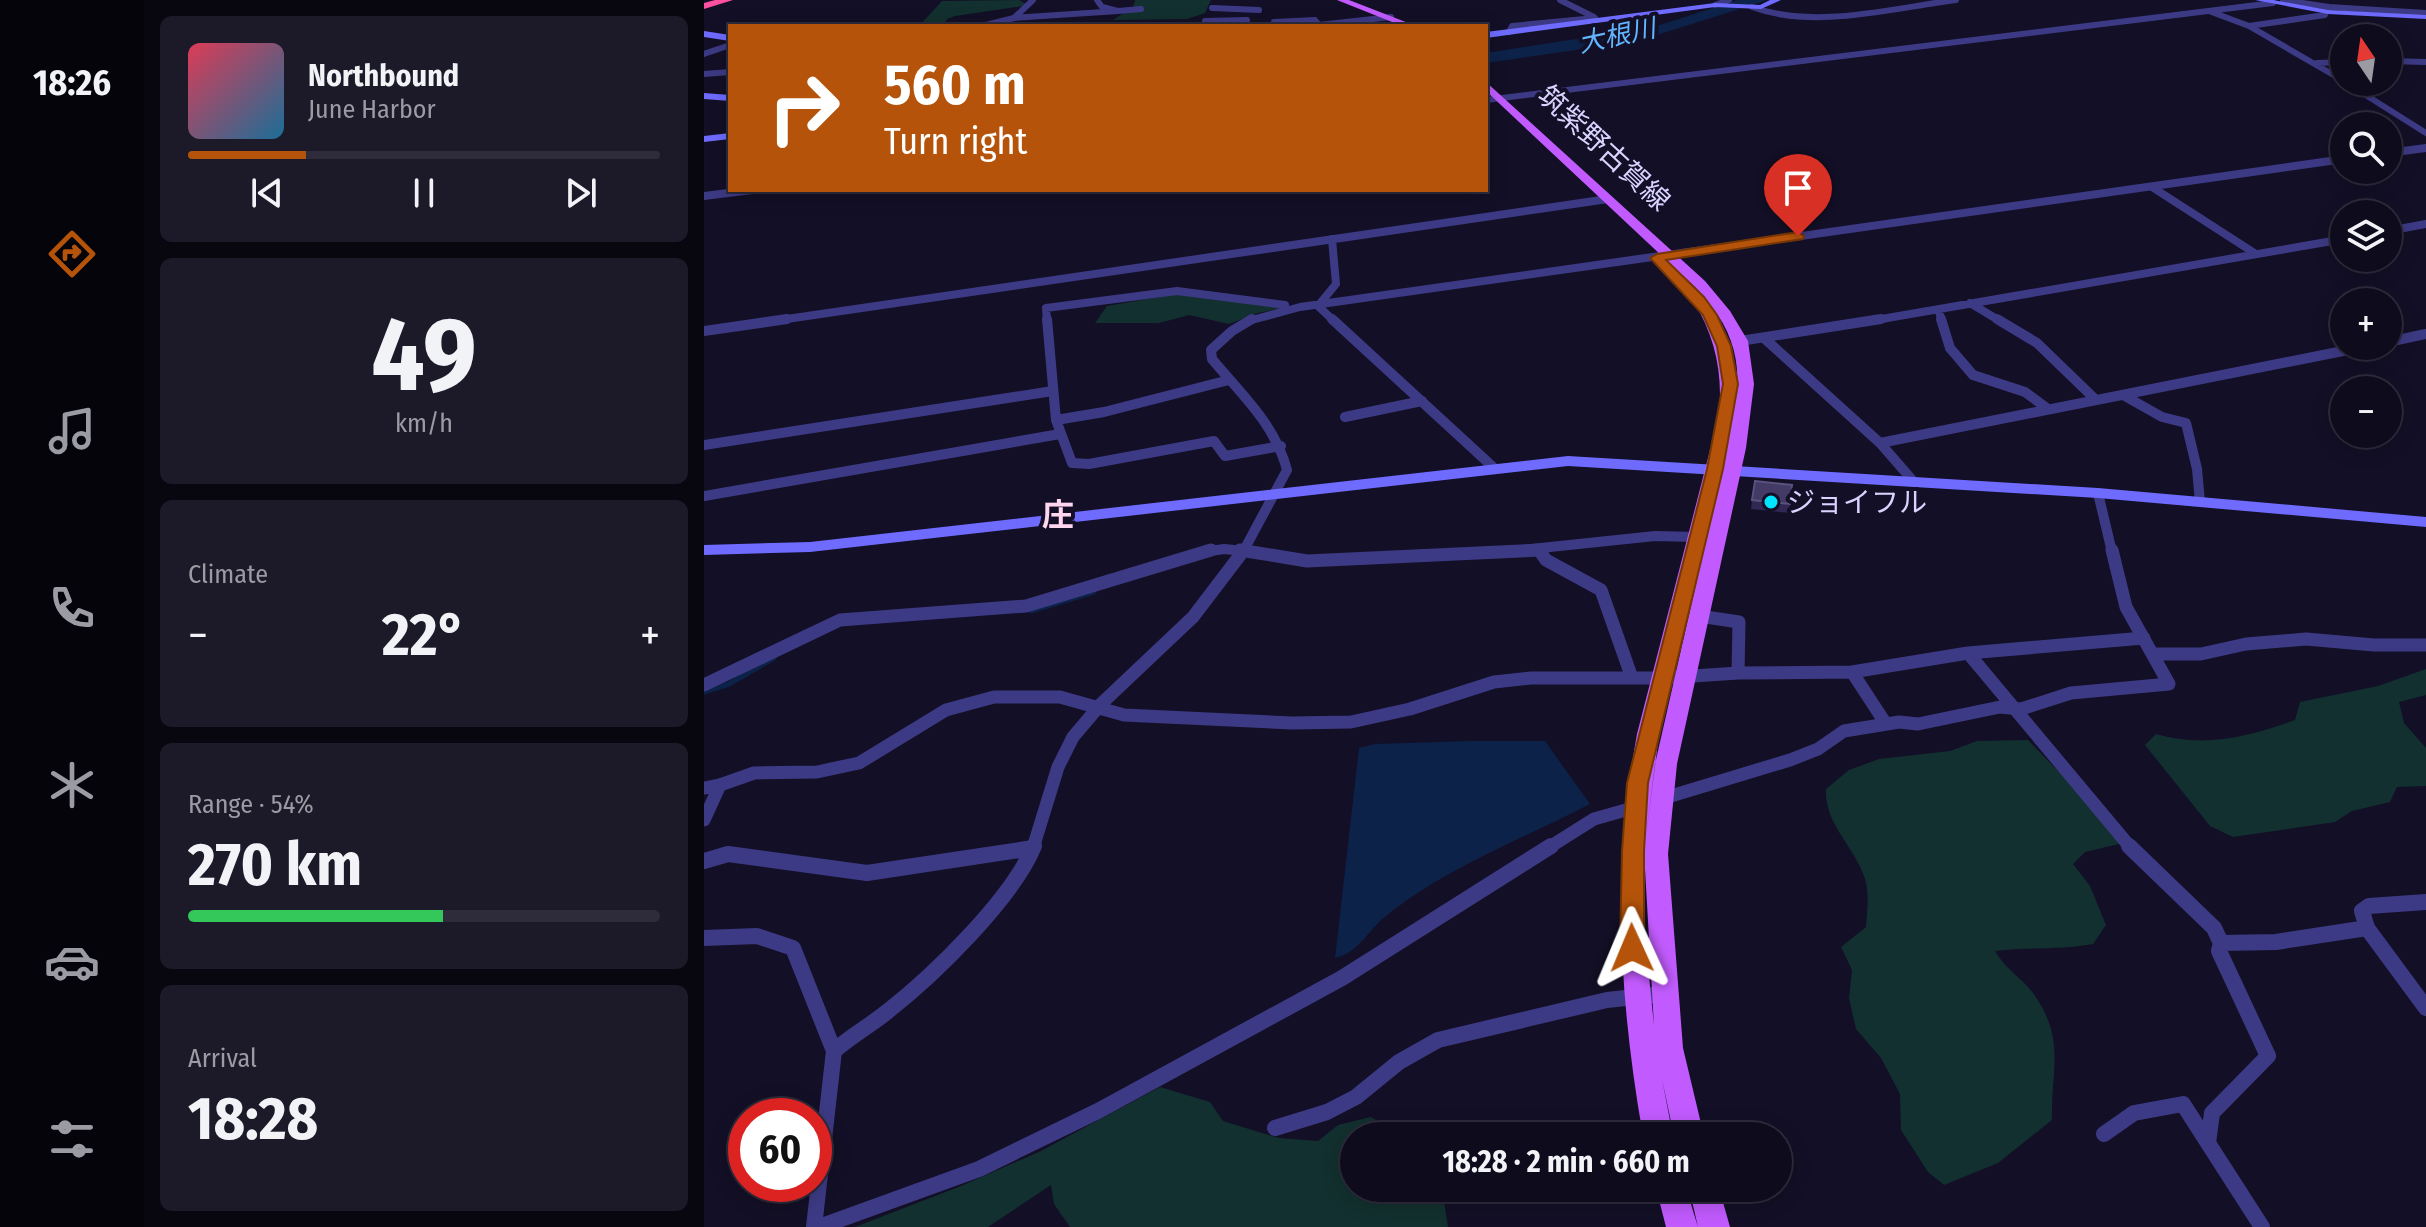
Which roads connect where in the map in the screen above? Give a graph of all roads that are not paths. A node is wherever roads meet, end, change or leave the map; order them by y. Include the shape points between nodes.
1 (714, 0) edge
2 (728, 0) edge
3 (1033, 0) edge
4 (1097, 0) edge
5 (1217, 0) edge
6 (1341, 0) edge
7 (1353, 0) edge
8 (1560, 0) edge
9 (1777, 0) edge
10 (1956, 0) edge
11 (2259, 0) edge
12 (2276, 2) edge
13 (1721, 3) edge
14 (704, 4) edge
15 (1750, 7) junction
16 (1212, 8) junction
17 (1141, 9) dead end
18 (2206, 9) junction
19 (1259, 10) dead end
20 (2328, 10) junction
21 (1118, 11) junction
22 (2426, 15) edge
23 (1391, 17) junction
24 (1014, 18) junction
25 (1598, 18) junction
26 (1247, 20) dead end
27 (1274, 22) dead end
28 (1204, 23) edge
29 (990, 24) edge
30 (1318, 24) edge
31 (1335, 24) edge
32 (1407, 24) edge
33 (1416, 24) edge
34 (2249, 26) junction
35 (704, 34) edge
36 (1488, 35) edge
37 (728, 38) edge
38 (704, 47) edge
39 (728, 48) edge
40 (719, 49) junction
41 (704, 57) edge
42 (713, 61) dead end
43 (2402, 61) edge
44 (2426, 62) edge
45 (2317, 63) junction
46 (2330, 63) edge
47 (728, 72) edge
48 (2330, 72) edge
49 (704, 74) edge
50 (1490, 96) edge
51 (2367, 96) edge
52 (707, 98) edge
53 (728, 98) edge
54 (2426, 133) edge
55 (728, 136) edge
56 (704, 139) edge
57 (2426, 148) edge
58 (2402, 151) edge
59 (2330, 161) edge
60 (2152, 187) junction
61 (736, 192) edge
62 (704, 196) edge
63 (1602, 200) junction
64 (2426, 224) edge
65 (2402, 228) edge
66 (1332, 239) junction
67 (2330, 241) edge
68 (2256, 254) junction
69 (1663, 257) junction
70 (1970, 303) junction
71 (1318, 306) junction
72 (1300, 307) junction
73 (1938, 309) junction
74 (704, 331) edge
75 (2426, 334) edge
76 (1765, 339) junction
77 (2402, 339) edge
78 (1740, 341) junction
79 (2330, 354) edge
80 (1229, 380) junction
81 (1053, 391) junction
82 (2123, 395) junction
83 (2096, 400) junction
84 (1422, 401) junction
85 (2048, 409) junction
86 (1345, 417) dead end
87 (1056, 420) junction
88 (1060, 434) junction
89 (1880, 443) junction
90 (704, 445) edge
91 (1281, 446) junction
92 (1493, 467) junction
93 (1724, 469) junction
94 (1914, 482) junction
95 (1273, 492) junction
96 (2098, 493) junction
97 (704, 496) edge
98 (2200, 502) junction
99 (2426, 522) edge
100 (1697, 537) junction
101 (704, 550) edge
102 (1539, 550) junction
103 (1244, 552) junction
104 (1699, 616) junction
105 (2144, 638) junction
106 (2426, 645) edge
107 (1968, 653) junction
108 (2153, 654) junction
109 (1852, 672) junction
110 (1738, 673) junction
111 (1685, 676) junction
112 (1632, 678) junction
113 (1663, 678) junction
114 (704, 685) edge
115 (2011, 708) junction
116 (1097, 709) junction
117 (1886, 724) junction
118 (720, 785) junction
119 (704, 788) edge
120 (1661, 799) junction
121 (1635, 807) junction
122 (704, 820) edge
123 (1033, 848) junction
124 (704, 861) edge
125 (2426, 902) edge
126 (2367, 928) junction
127 (704, 938) edge
128 (2221, 943) junction
129 (1664, 994) junction
130 (1635, 996) junction
131 (2426, 1008) edge
132 (834, 1051) junction
133 (1656, 1122) edge
134 (1686, 1122) edge
135 (1275, 1128) dead end
136 (2104, 1134) dead end
137 (2208, 1143) junction
138 (1675, 1202) edge
139 (1708, 1202) edge
140 (816, 1227) edge
141 (1682, 1227) edge
142 (1714, 1227) edge
143 (2262, 1227) edge

1 - 14 highway
2 - 14 highway
3 - 24 street
4 - 21 street
5 - 16 street
6 - 23 main road
7 - 33 main road
8 - 25 street
9 - 15 street
10 - 15 street via 1825,15 1785,16
11 - 12 street
12 - 18 street
12 - 20 street
13 - 15 street
13 - 25 street
16 - 19 street
16 - 28 street
17 - 21 street
18 - 34 street
18 - 50 street
20 - 22 street
20 - 34 street via 2316,17
21 - 24 street
23 - 31 street
23 - 32 main road
24 - 29 street
25 - 36 street
26 - 28 street
27 - 30 street
34 - 45 street
35 - 37 street
38 - 40 street
39 - 40 street
40 - 41 street
41 - 42 street
43 - 44 street
45 - 46 street
45 - 48 street
47 - 49 street
50 - 63 main road, 筑紫野古賀線
51 - 54 street
52 - 53 street
55 - 56 street
57 - 58 street
59 - 60 street
60 - 68 street
60 - 69 street
61 - 62 street
63 - 66 street
63 - 69 main road, 筑紫野古賀線
64 - 65 street
66 - 71 street via 1336,284
66 - 74 street
67 - 68 street
68 - 70 street
69 - 71 street
69 - 78 main road, 筑紫野古賀線 via 1713,299
69 - 93 main road, 筑紫野古賀線 via 1699,299 1724,346 1730,384
70 - 73 street
70 - 83 street via 2037,343
71 - 72 street
71 - 84 street
72 - 80 street via 1255,315 1225,335 1211,350
72 - 81 street via 1177,291 1046,308
73 - 76 street
73 - 85 street via 1950,348 1973,375 2025,392
75 - 77 street
76 - 78 street
76 - 89 street
78 - 93 main road, 筑紫野古賀線 via 1746,384
79 - 82 street
80 - 87 street
80 - 91 street
81 - 87 street
81 - 90 street
82 - 83 street
82 - 98 street via 2162,417 2186,423
83 - 85 street
84 - 86 street
84 - 92 street
85 - 89 street
87 - 88 street
88 - 91 street via 1068,460 1079,464 1214,441 1225,456
88 - 97 street
89 - 94 street
91 - 95 street via 1287,470
92 - 93 street via 1568,461
92 - 95 street
93 - 94 street
93 - 100 main road, 筑紫野古賀線
93 - 104 main road, 筑紫野古賀線
94 - 96 street
95 - 101 street via 810,547
95 - 103 street
96 - 98 street
96 - 105 street via 2126,607
98 - 99 street
100 - 102 street via 1655,536
100 - 113 main road, 筑紫野古賀線
102 - 103 street via 1307,561
102 - 112 street via 1546,560 1601,590
103 - 114 street via 1213,549 1026,606 840,620
103 - 116 street via 1193,617
104 - 110 street via 1739,622
104 - 111 main road, 筑紫野古賀線
105 - 107 street
105 - 108 street
106 - 108 street via 2306,639 2201,654
107 - 109 street
107 - 115 street
108 - 115 street via 2169,684 2071,693
109 - 110 street
109 - 117 street
110 - 111 street
111 - 113 street
111 - 120 main road, 筑紫野古賀線
112 - 113 street
112 - 116 street via 1494,682 1351,722 1124,715
113 - 121 main road, 筑紫野古賀線
115 - 117 street via 1918,724
115 - 128 street via 2131,848 2214,928
116 - 118 street via 1060,697 967,702 859,763 817,772 754,773
116 - 123 street via 1072,739
117 - 120 street via 1844,731 1790,760
118 - 119 street
118 - 122 street
120 - 121 street
120 - 129 main road, 筑紫野古賀線 via 1656,854
121 - 130 main road, 筑紫野古賀線
121 - 140 street via 1594,819 1342,978 1098,1111 979,1169
123 - 124 street via 867,873 728,854
123 - 132 street via 1024,866 948,955 890,1010 850,1034
125 - 126 street via 2369,906 2362,911
126 - 128 street via 2309,938
126 - 131 street
127 - 132 street via 757,936 793,948
128 - 137 street via 2219,951 2268,1056 2212,1113
129 - 130 street
129 - 134 main road, 筑紫野古賀線 via 1669,1048
130 - 133 main road, 筑紫野古賀線
130 - 135 street via 1438,1040 1399,1062 1356,1097
132 - 140 street
136 - 137 street via 2134,1113 2183,1104
137 - 143 street
138 - 141 main road
139 - 142 main road

